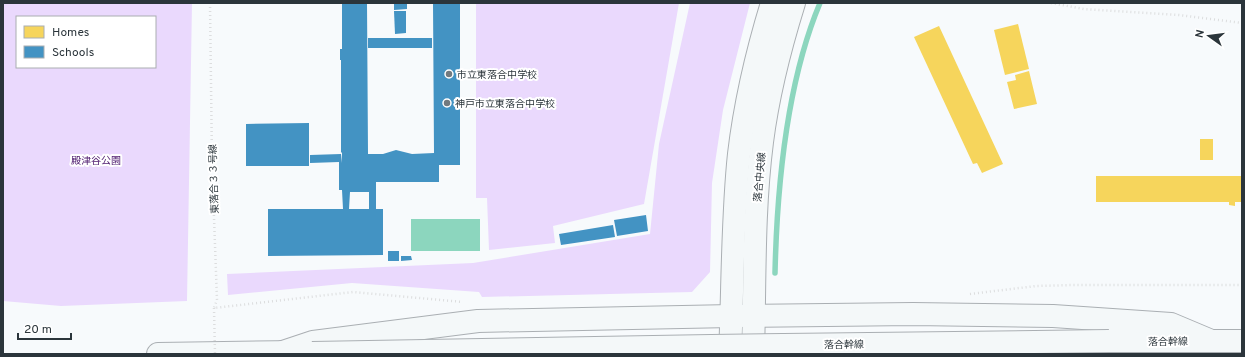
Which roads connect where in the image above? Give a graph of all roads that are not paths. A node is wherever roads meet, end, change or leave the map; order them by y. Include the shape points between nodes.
1 (772, 3) edge
2 (794, 3) edge
3 (732, 316) junction
4 (754, 316) junction
5 (1209, 340) junction
6 (1242, 341) edge
7 (283, 352) junction
8 (158, 354) edge
9 (730, 354) edge
10 (753, 354) edge

1 - 3 street via 747,100 739,155
2 - 4 street, 落合中央線 via 777,65 762,141 756,219
3 - 4 street
3 - 7 street via 478,321 313,342
3 - 9 street
4 - 5 street via 1053,316 1171,324
4 - 10 street, 落合中央線
5 - 6 street, 落合幹線
5 - 7 street, 落合幹線, bridge
7 - 8 street, 落合幹線

